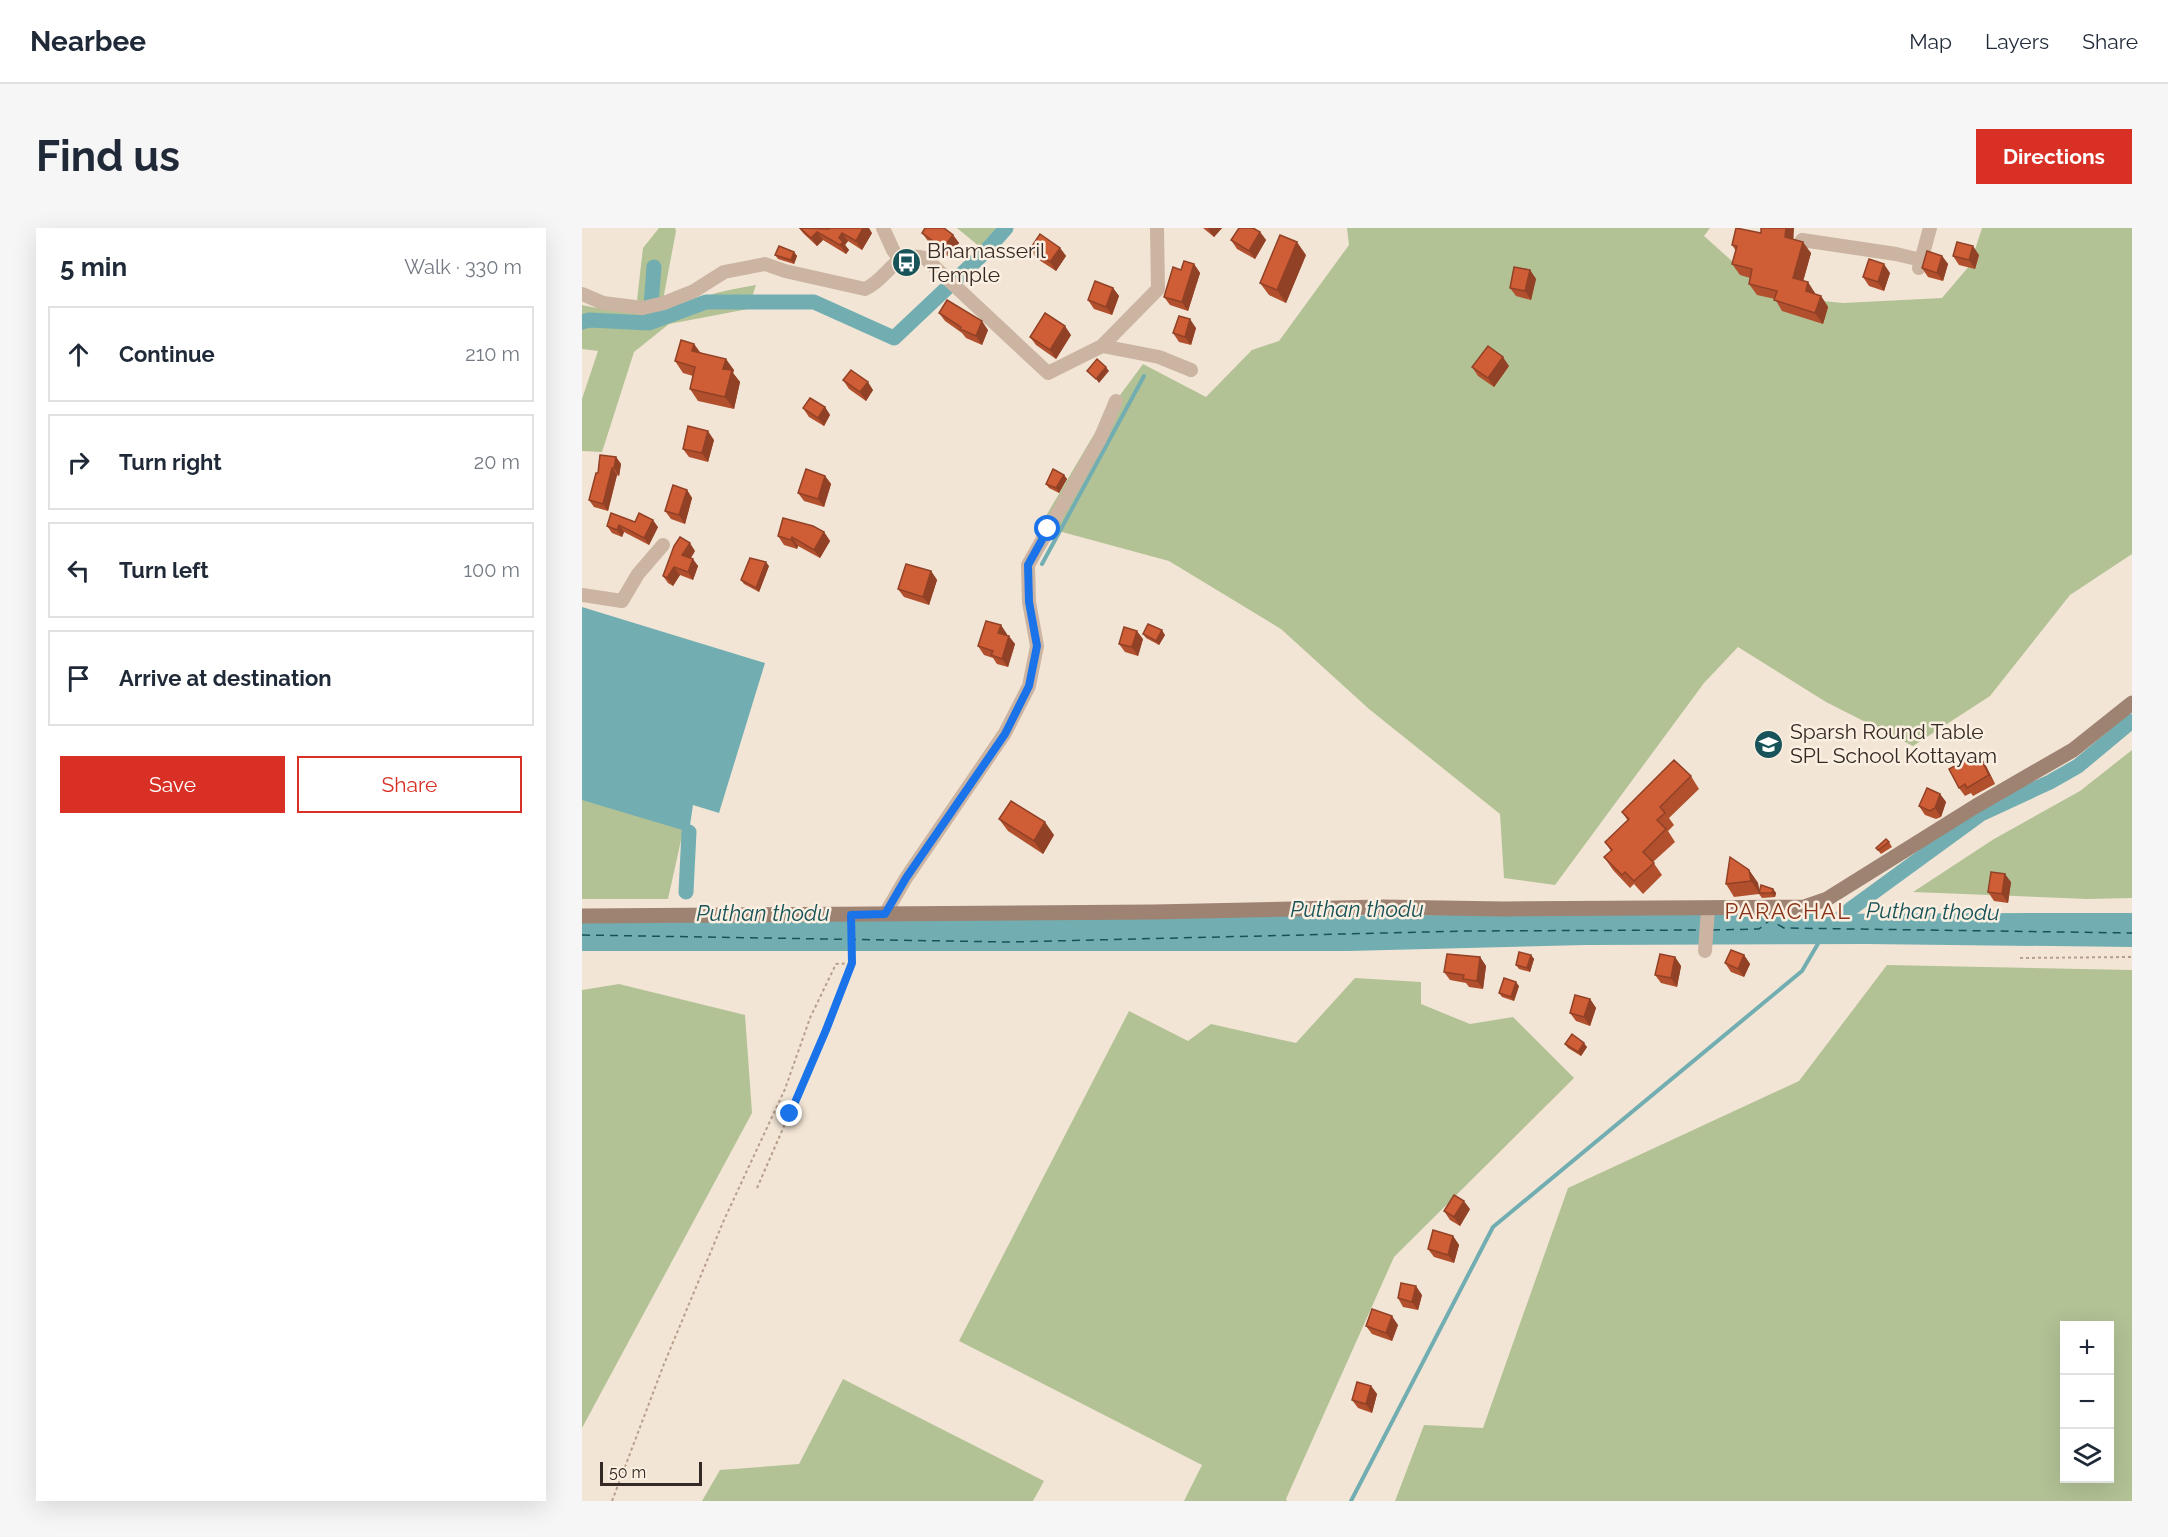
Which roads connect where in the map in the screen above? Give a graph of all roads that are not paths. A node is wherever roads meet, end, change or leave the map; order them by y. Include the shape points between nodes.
1 (883, 228) edge
2 (1157, 228) edge
3 (1930, 228) edge
4 (1802, 240) edge
5 (900, 260) junction
6 (582, 294) edge
7 (1102, 346) junction
8 (1191, 370) dead end
9 (1116, 401) dead end
10 (663, 545) dead end
11 (582, 596) edge
12 (2132, 703) edge
13 (1708, 908) junction
14 (885, 914) junction
15 (582, 916) edge
16 (1705, 951) dead end

1 - 5 street
2 - 7 street via 1158,289
3 - 4 street via 1920,264 1896,254
5 - 6 street via 865,289 765,264 724,272 694,291 643,308 603,303
5 - 7 street via 912,255 925,258 1048,373
7 - 8 street via 1159,357
9 - 14 street via 1100,439 1028,565 1029,602 1037,646 1029,686 1005,734
10 - 11 street via 638,574 622,602
12 - 13 street via 2073,750 1827,899 1804,907
13 - 14 street via 1381,907
13 - 16 street
14 - 15 street

